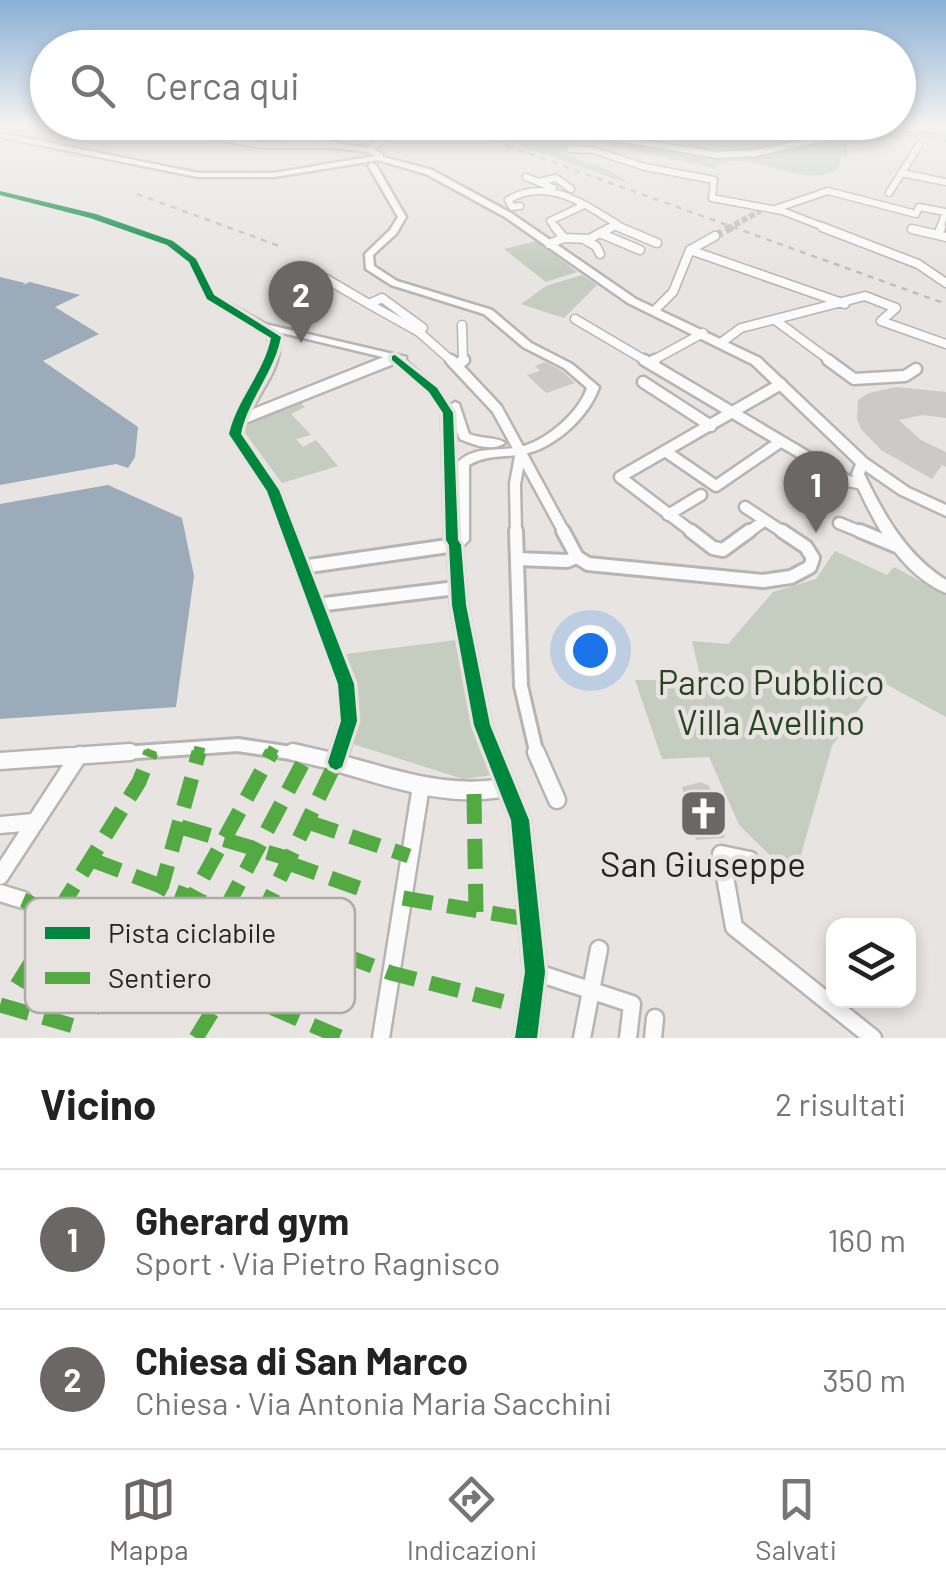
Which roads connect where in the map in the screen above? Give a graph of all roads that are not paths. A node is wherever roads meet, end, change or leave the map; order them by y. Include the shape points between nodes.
1 (190, 173) edge
2 (285, 173) edge
3 (382, 173) edge
4 (428, 173) edge
5 (679, 173) edge
6 (900, 173) edge
7 (902, 173) edge
8 (526, 177) dead end
9 (4, 182) dead end
10 (946, 182) edge
11 (889, 192) dead end
12 (570, 193) junction
13 (0, 195) edge
14 (16, 197) junction
15 (520, 206) dead end
16 (582, 206) dead end
17 (776, 209) junction
18 (944, 222) edge
19 (617, 226) junction
20 (912, 230) dead end
21 (602, 234) junction
22 (714, 236) tunnel mouth
23 (942, 236) edge
24 (585, 240) junction
25 (558, 241) junction
26 (657, 243) dead end
27 (640, 250) dead end
28 (690, 250) junction
29 (600, 254) dead end
30 (311, 270) dead end
31 (946, 283) edge
32 (845, 304) junction
33 (654, 311) junction
34 (575, 319) dead end
35 (775, 320) junction
36 (262, 325) junction
37 (462, 325) dead end
38 (704, 333) junction
39 (722, 342) junction
40 (946, 344) edge
41 (395, 358) junction
42 (650, 362) junction
43 (457, 364) junction
44 (916, 370) dead end
45 (643, 382) dead end
46 (781, 384) junction
47 (733, 414) junction
48 (237, 422) junction
49 (711, 426) junction
50 (780, 442) junction
51 (512, 449) junction
52 (665, 451) junction
53 (862, 462) junction
54 (863, 484) junction
55 (701, 495) dead end
56 (746, 507) dead end
57 (946, 511) edge
58 (668, 515) junction
59 (766, 520) junction
60 (838, 523) dead end
61 (455, 545) junction
62 (899, 547) junction
63 (577, 557) junction
64 (518, 558) junction
65 (302, 567) junction
66 (946, 587) edge
67 (456, 588) junction
68 (317, 605) junction
69 (80, 756) junction
70 (0, 761) edge
71 (336, 762) junction
72 (421, 786) junction
73 (506, 787) junction
74 (558, 800) dead end
75 (34, 822) junction
76 (0, 826) edge
77 (750, 860) dead end
78 (0, 876) edge
79 (0, 893) edge
80 (23, 900) dead end
81 (599, 949) dead end
82 (535, 972) junction
83 (590, 990) junction
84 (381, 1038) edge
85 (526, 1038) edge
86 (582, 1038) edge
87 (628, 1038) edge
88 (873, 1038) edge

1 - 2 main road
3 - 51 street via 402,220 369,254 368,267 394,283 488,312 593,387 586,406 531,449
4 - 25 main road
5 - 17 street via 714,180 712,198
6 - 11 street
7 - 10 street
8 - 12 street
9 - 14 street
12 - 15 street via 531,190 508,200
12 - 19 street
13 - 14 street
14 - 36 street via 170,243 192,261 210,297
16 - 25 street via 550,221
17 - 18 street via 828,190 916,214 919,207 946,212
17 - 31 street via 904,258
18 - 23 street
19 - 21 street
19 - 26 street
20 - 23 street
21 - 24 street
21 - 27 street
22 - 28 street
24 - 25 street
24 - 29 street
25 - 33 main road via 608,286
28 - 32 street
28 - 33 street via 686,274
30 - 43 street via 369,304 382,298
32 - 35 street
32 - 40 street via 866,296 896,308 881,320
33 - 38 main road
34 - 42 street
35 - 39 street via 741,328
35 - 44 street via 854,378
36 - 41 street
36 - 48 street via 276,336 275,352
37 - 43 street via 464,362
38 - 39 main road
38 - 42 street
39 - 46 main road
41 - 48 street
41 - 51 street via 438,385 466,438
41 - 61 street via 448,414
42 - 47 street
43 - 51 street via 496,409
45 - 49 street
46 - 47 street
46 - 53 main road
47 - 49 street
47 - 50 street
48 - 65 street via 236,438 273,490
49 - 52 street
50 - 52 street via 716,486
50 - 54 street
51 - 61 street via 463,462 462,540
51 - 63 street
51 - 64 street
52 - 58 street via 620,477
53 - 54 street
53 - 57 main road
54 - 62 street
55 - 58 street
56 - 59 street
58 - 59 street via 723,550
59 - 63 street via 811,552 804,572 763,581 588,564
60 - 62 street
61 - 65 street
61 - 67 street
62 - 66 street via 914,568
63 - 64 street
64 - 74 street via 520,694 544,776
65 - 68 street
67 - 68 street
67 - 73 street via 482,724
68 - 71 street via 349,705
69 - 70 street
69 - 71 street via 238,746
69 - 75 street
71 - 72 street
72 - 73 street via 474,794
72 - 84 street
73 - 82 street via 520,820
75 - 76 street
75 - 78 street
77 - 88 street via 721,854 734,926
79 - 80 street
81 - 83 street
82 - 83 street
82 - 85 street
83 - 86 street
83 - 87 street via 632,1004

